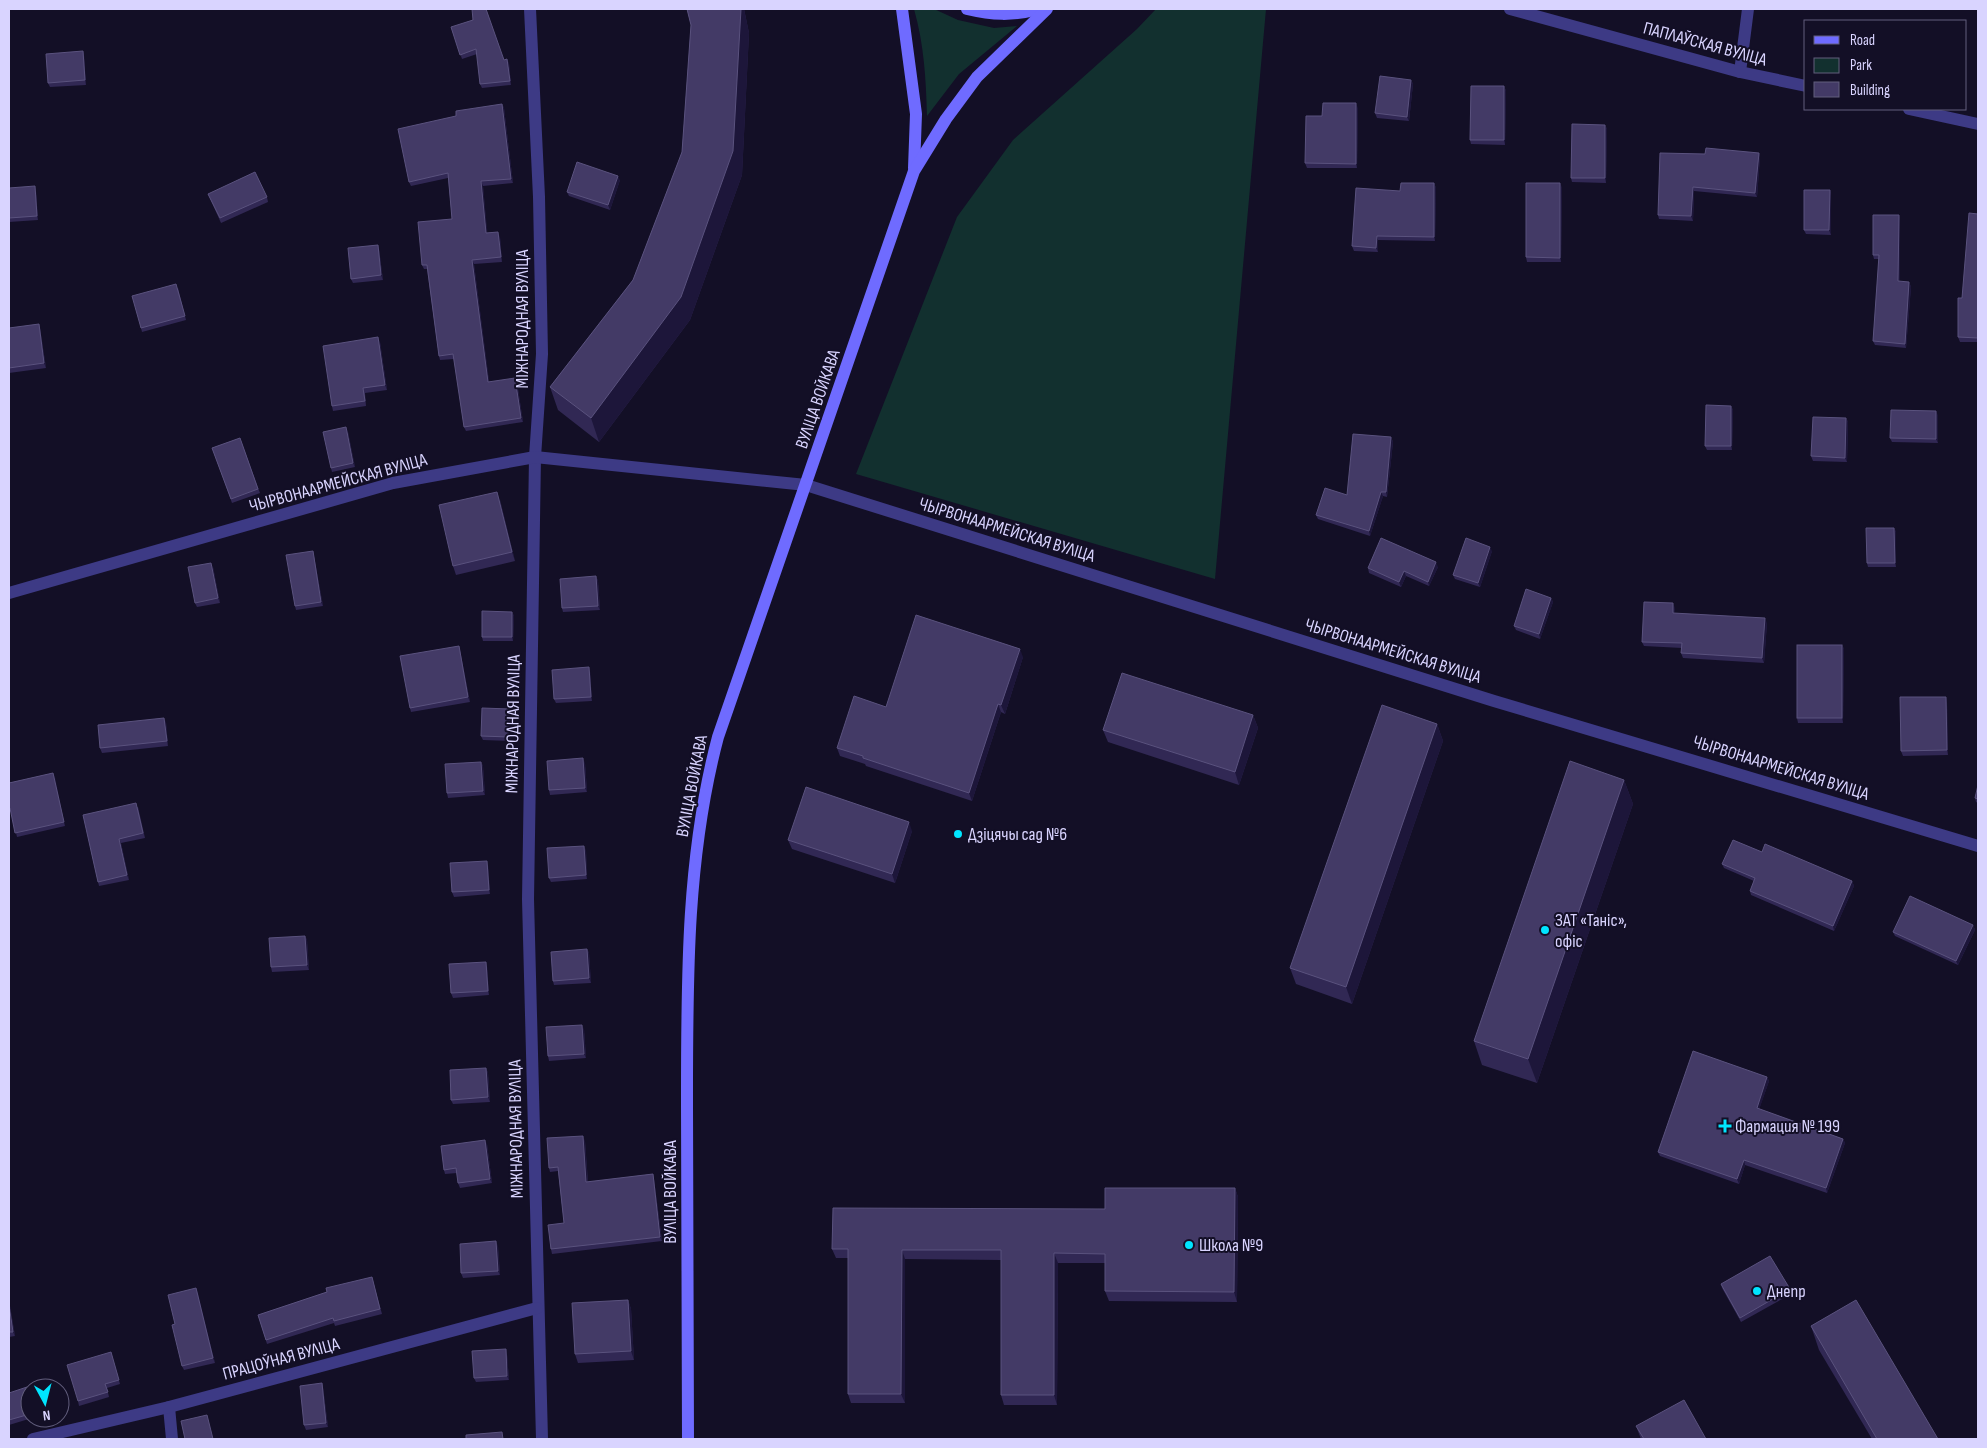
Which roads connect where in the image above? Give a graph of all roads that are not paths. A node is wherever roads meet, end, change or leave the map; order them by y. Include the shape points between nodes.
1 (530, 9) edge
2 (902, 9) edge
3 (967, 9) edge
4 (1038, 9) edge
5 (1047, 9) edge
6 (1510, 9) edge
7 (1748, 9) edge
8 (1740, 72) junction
9 (1804, 86) edge
10 (1914, 110) edge
11 (1978, 124) edge
12 (914, 171) junction
13 (535, 457) junction
14 (806, 485) junction
15 (9, 593) edge
16 (1978, 846) edge
17 (537, 1308) junction
18 (169, 1407) junction
19 (33, 1439) edge
20 (172, 1439) edge
21 (542, 1439) edge
22 (688, 1439) edge

1 - 13 street, МІЖНАРОДНАЯ ВУЛІЦА via 542,354
2 - 12 main road, ВУЛІЦА ВОЙКАВА via 916,114
3 - 4 main road via 990,14 1020,14
5 - 12 main road, ВУЛІЦА ВОЙКАВА via 977,77
6 - 8 street, ПАПЛАЎСКАЯ ВУЛІЦА
7 - 8 street
8 - 9 street, ПАПЛАЎСКАЯ ВУЛІЦА
10 - 11 street
12 - 14 main road, ВУЛІЦА ВОЙКАВА
13 - 14 street, ЧЫРВОНААРМЕЙСКАЯ ВУЛІЦА
13 - 15 street, ЧЫРВОНААРМЕЙСКАЯ ВУЛІЦА via 393,483
13 - 17 street, МІЖНАРОДНАЯ ВУЛІЦА via 528,899
14 - 16 street, ЧЫРВОНААРМЕЙСКАЯ ВУЛІЦА via 1494,701
14 - 22 main road, ВУЛІЦА ВОЙКАВА via 718,737 704,801 692,886 687,997
17 - 18 street, ПРАЦОЎНАЯ ВУЛІЦА
17 - 21 street, МІЖНАРОДНАЯ ВУЛІЦА
18 - 19 street, ПРАЦОЎНАЯ ВУЛІЦА
18 - 20 street

